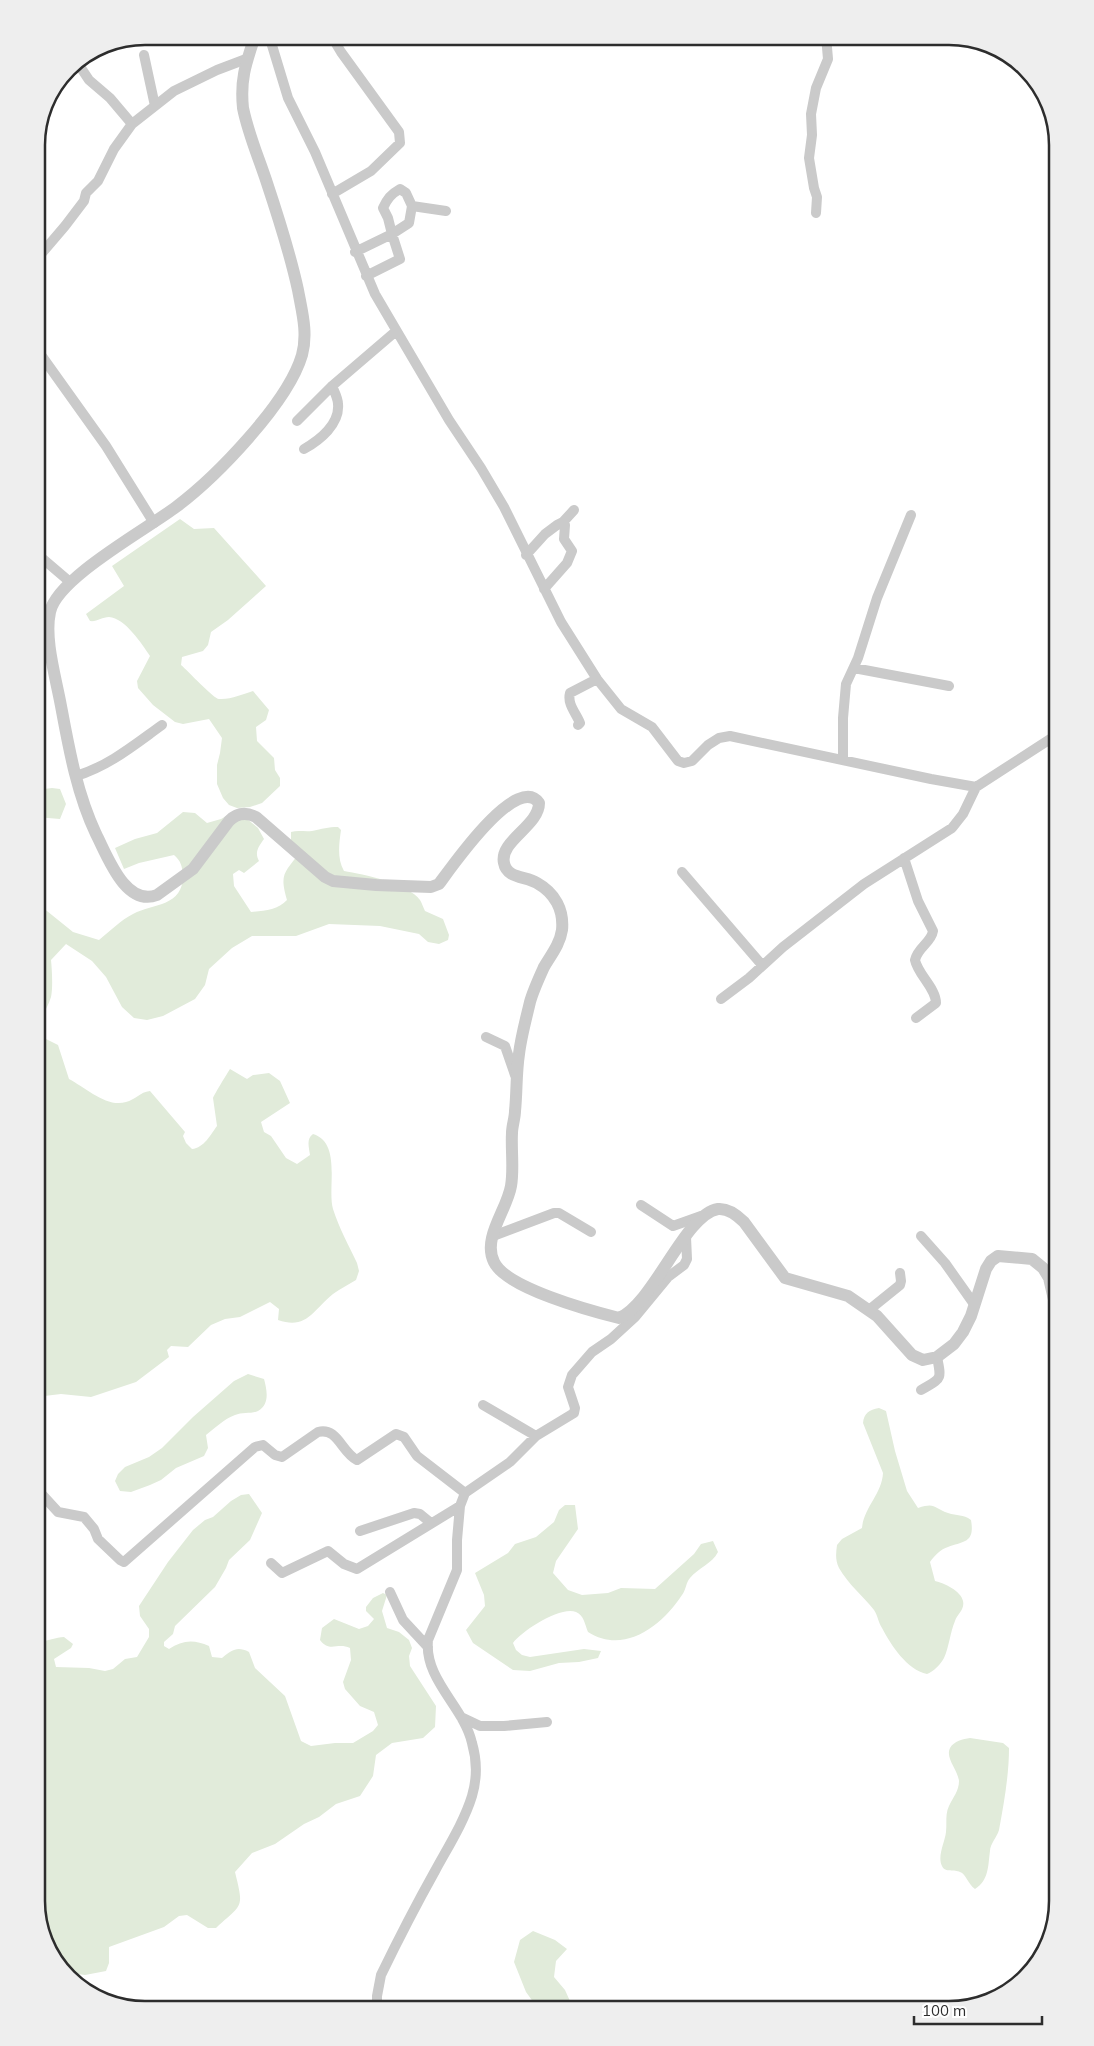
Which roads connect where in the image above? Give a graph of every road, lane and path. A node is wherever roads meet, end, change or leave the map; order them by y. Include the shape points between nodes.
1 (252, 45) edge
2 (272, 45) edge
3 (337, 45) edge
4 (827, 45) edge
5 (144, 55) dead end
6 (246, 59) junction
7 (81, 68) edge
8 (155, 106) junction
9 (132, 124) junction
10 (332, 194) junction
11 (412, 206) junction
12 (446, 211) dead end
13 (816, 213) dead end
14 (392, 234) junction
15 (45, 249) edge
16 (355, 252) junction
17 (366, 276) junction
18 (395, 332) junction
19 (45, 361) edge
20 (332, 386) junction
21 (297, 421) dead end
22 (304, 449) dead end
23 (574, 510) dead end
24 (911, 515) dead end
25 (564, 522) junction
26 (154, 523) junction
27 (526, 554) junction
28 (45, 561) edge
29 (70, 582) junction
30 (544, 589) junction
31 (45, 610) edge
32 (50, 611) junction
33 (854, 668) junction
34 (597, 679) junction
35 (949, 686) dead end
36 (162, 725) dead end
37 (578, 725) dead end
38 (1049, 740) edge
39 (843, 760) junction
40 (76, 776) junction
41 (976, 787) junction
42 (904, 858) junction
43 (682, 872) dead end
44 (762, 965) junction
45 (721, 999) dead end
46 (916, 1018) dead end
47 (486, 1037) dead end
48 (517, 1081) junction
49 (641, 1206) dead end
50 (702, 1216) junction
51 (591, 1232) dead end
52 (493, 1236) junction
53 (921, 1236) dead end
54 (686, 1237) junction
55 (900, 1274) dead end
56 (1049, 1278) edge
57 (974, 1304) junction
58 (870, 1310) junction
59 (937, 1357) junction
60 (921, 1390) dead end
61 (483, 1405) dead end
62 (536, 1436) junction
63 (465, 1493) junction
64 (45, 1498) edge
65 (460, 1506) junction
66 (431, 1523) junction
67 (360, 1531) dead end
68 (271, 1563) dead end
69 (390, 1592) dead end
70 (428, 1647) junction
71 (460, 1717) junction
72 (547, 1722) dead end
73 (377, 2001) edge

1 - 6 street
2 - 10 street via 288,98
3 - 10 street via 399,132 400,143 371,171
4 - 13 street via 828,59 816,88 811,114 809,158 817,196
5 - 8 street
6 - 8 street via 174,91
6 - 26 street via 241,93 243,108 291,258 303,315 305,335 302,354 295,375 279,400 249,436 204,484
7 - 9 street
8 - 9 street
9 - 15 street via 114,149 98,181
10 - 16 street
11 - 12 street
11 - 14 street via 409,222
11 - 14 street via 406,193 400,189 386,201 383,208
14 - 16 street
14 - 17 street via 400,258
16 - 17 street
17 - 18 street
18 - 20 street
18 - 27 street via 481,468
19 - 26 street via 106,446
20 - 21 street
20 - 22 street via 339,403 337,412 327,432
23 - 25 street
24 - 33 street via 877,598
25 - 27 street via 545,534
25 - 30 street via 564,538 572,550 567,563
26 - 29 street
27 - 30 street
28 - 29 street
29 - 32 street
30 - 34 street
31 - 32 street
32 - 40 street via 49,640
33 - 35 street
33 - 39 street via 846,684
34 - 37 street via 570,693
34 - 39 street via 621,708 652,727 678,761 684,763 692,761 719,738 730,736
36 - 40 street via 112,760
38 - 41 street
39 - 41 street
40 - 48 street via 86,813 114,870 126,886 142,897 157,895 193,869 229,821 243,813 256,817 333,881 431,887 439,884 481,829 499,812 527,796 537,800 539,807 535,816 507,847 504,867 513,875 537,882 550,892 561,911 562,929 559,942 530,1001 518,1055
41 - 42 street via 952,828
42 - 44 street via 864,884
42 - 46 street via 918,901 933,931 915,960 936,997 936,1003
43 - 44 street
44 - 45 street
47 - 48 street via 505,1046
48 - 52 street via 511,1188
49 - 50 street via 673,1226
50 - 54 street
50 - 58 street via 718,1209 737,1215 786,1278 848,1296
51 - 52 street via 554,1213
52 - 54 street via 493,1261 507,1276 547,1296 619,1318 641,1302
53 - 57 street
54 - 62 street via 687,1259 684,1265 668,1277 635,1316 592,1352 572,1375 568,1387 574,1413
55 - 58 street via 900,1285
56 - 57 street via 1032,1259 998,1256 986,1269
57 - 59 street via 963,1332
58 - 59 street via 912,1355 923,1360
59 - 60 street via 941,1375
61 - 62 street
62 - 63 street via 510,1462
63 - 64 street via 422,1460 400,1434 356,1460 330,1432 324,1430 282,1457 263,1445 255,1447 124,1562 98,1539 84,1517 58,1512
63 - 65 street
65 - 66 street
65 - 70 street via 457,1570
66 - 67 street via 414,1513
66 - 68 street via 357,1569 344,1564 328,1550 282,1573
69 - 70 street via 403,1620
70 - 71 street via 444,1693
71 - 72 street via 480,1726
71 - 73 street via 468,1730 475,1759 472,1795 381,1975

